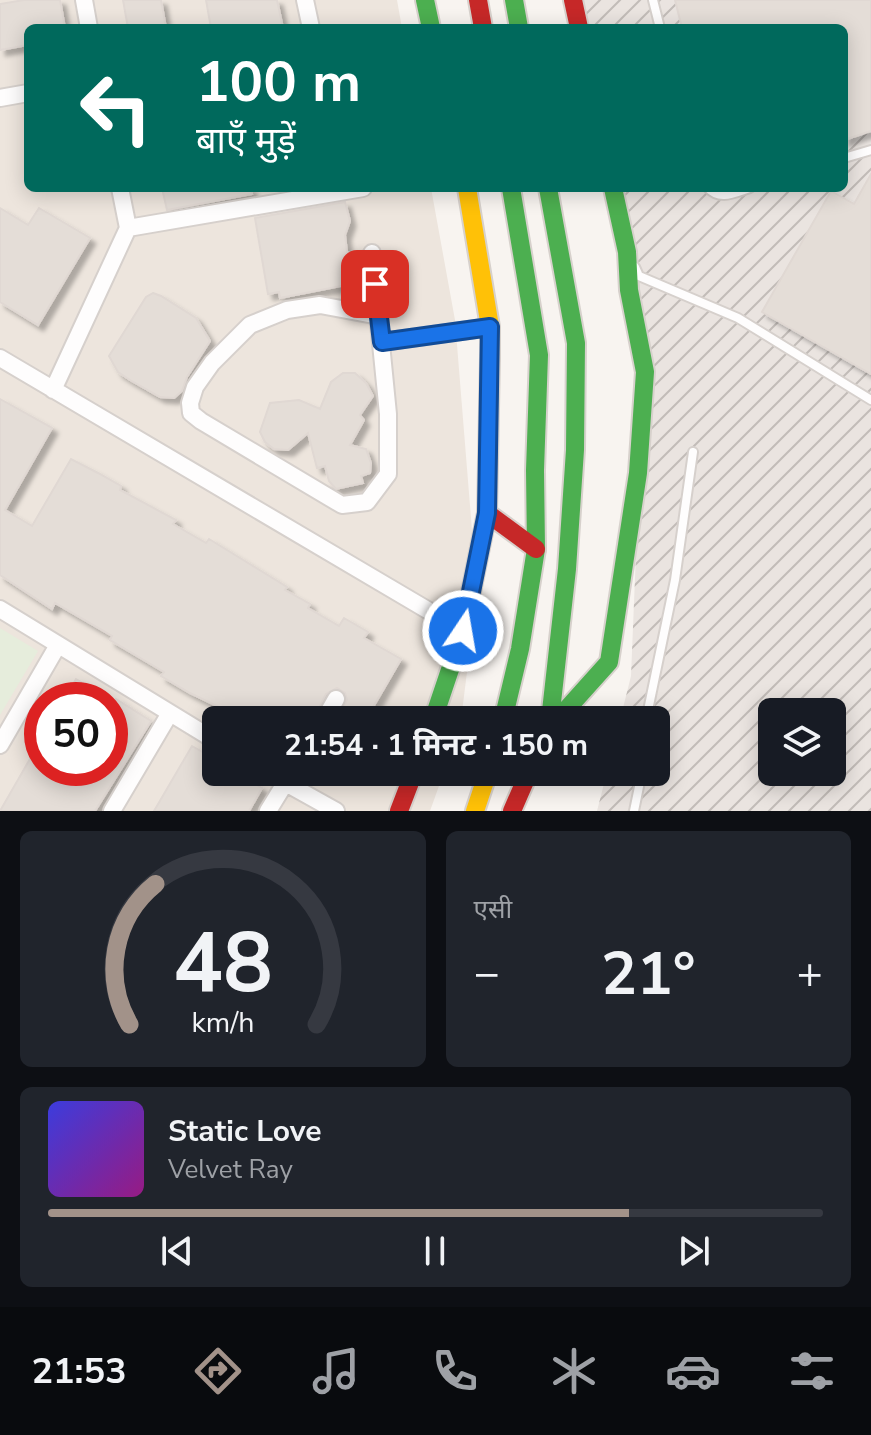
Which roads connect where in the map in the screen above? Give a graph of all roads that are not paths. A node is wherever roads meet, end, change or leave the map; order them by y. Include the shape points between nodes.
1 (84, 0) edge
2 (305, 0) edge
3 (425, 0) edge
4 (478, 0) edge
5 (514, 0) edge
6 (573, 0) edge
7 (653, 0) edge
8 (88, 24) edge
9 (310, 24) edge
10 (430, 24) edge
11 (482, 24) edge
12 (518, 24) edge
13 (578, 24) edge
14 (659, 24) edge
15 (24, 94) edge
16 (0, 98) edge
17 (871, 150) edge
18 (848, 157) edge
19 (121, 192) edge
20 (333, 192) edge
21 (468, 192) edge
22 (512, 192) edge
23 (549, 192) edge
24 (614, 192) edge
25 (710, 192) edge
26 (738, 192) edge
27 (128, 228) junction
28 (627, 252) junction
29 (372, 253) dead end
30 (379, 316) junction
31 (490, 327) junction
32 (382, 342) junction
33 (0, 358) edge
34 (53, 390) junction
35 (871, 400) edge
36 (693, 452) dead end
37 (487, 513) junction
38 (536, 549) junction
39 (0, 609) edge
40 (463, 631) junction
41 (58, 645) junction
42 (336, 699) dead end
43 (332, 706) edge
44 (438, 706) edge
45 (506, 706) edge
46 (552, 706) edge
47 (570, 706) edge
48 (649, 706) edge
49 (170, 713) junction
50 (202, 732) edge
51 (0, 745) edge
52 (283, 786) edge
53 (300, 786) edge
54 (409, 786) edge
55 (483, 786) edge
56 (523, 786) edge
57 (639, 786) edge
58 (112, 811) edge
59 (268, 811) edge
60 (336, 811) edge
61 (399, 811) edge
62 (475, 811) edge
63 (512, 811) edge
64 (634, 811) edge

1 - 8 street
2 - 9 street
3 - 10 main road
4 - 11 main road
5 - 12 main road
6 - 13 main road
7 - 14 lane
15 - 16 street
17 - 18 lane
19 - 27 street
20 - 27 street
21 - 31 main road
22 - 38 main road via 539,355
23 - 46 main road via 576,343 567,569
24 - 28 main road
25 - 26 lane via 723,197
27 - 34 street
28 - 35 lane via 639,276 738,318
28 - 47 main road via 645,372 638,473 609,662
29 - 30 street
30 - 32 street
30 - 32 street via 320,305 287,310 250,325 195,387 191,413 342,505 367,502 388,474
31 - 32 street
31 - 37 main road
33 - 34 street
34 - 40 street
36 - 48 lane via 675,580
37 - 38 main road
37 - 40 main road
38 - 45 main road
39 - 41 street
40 - 44 main road
41 - 49 street
41 - 51 street
42 - 43 street
49 - 50 street
49 - 58 street
52 - 59 street
53 - 60 street
54 - 61 main road
55 - 62 main road
56 - 63 main road
57 - 64 lane

